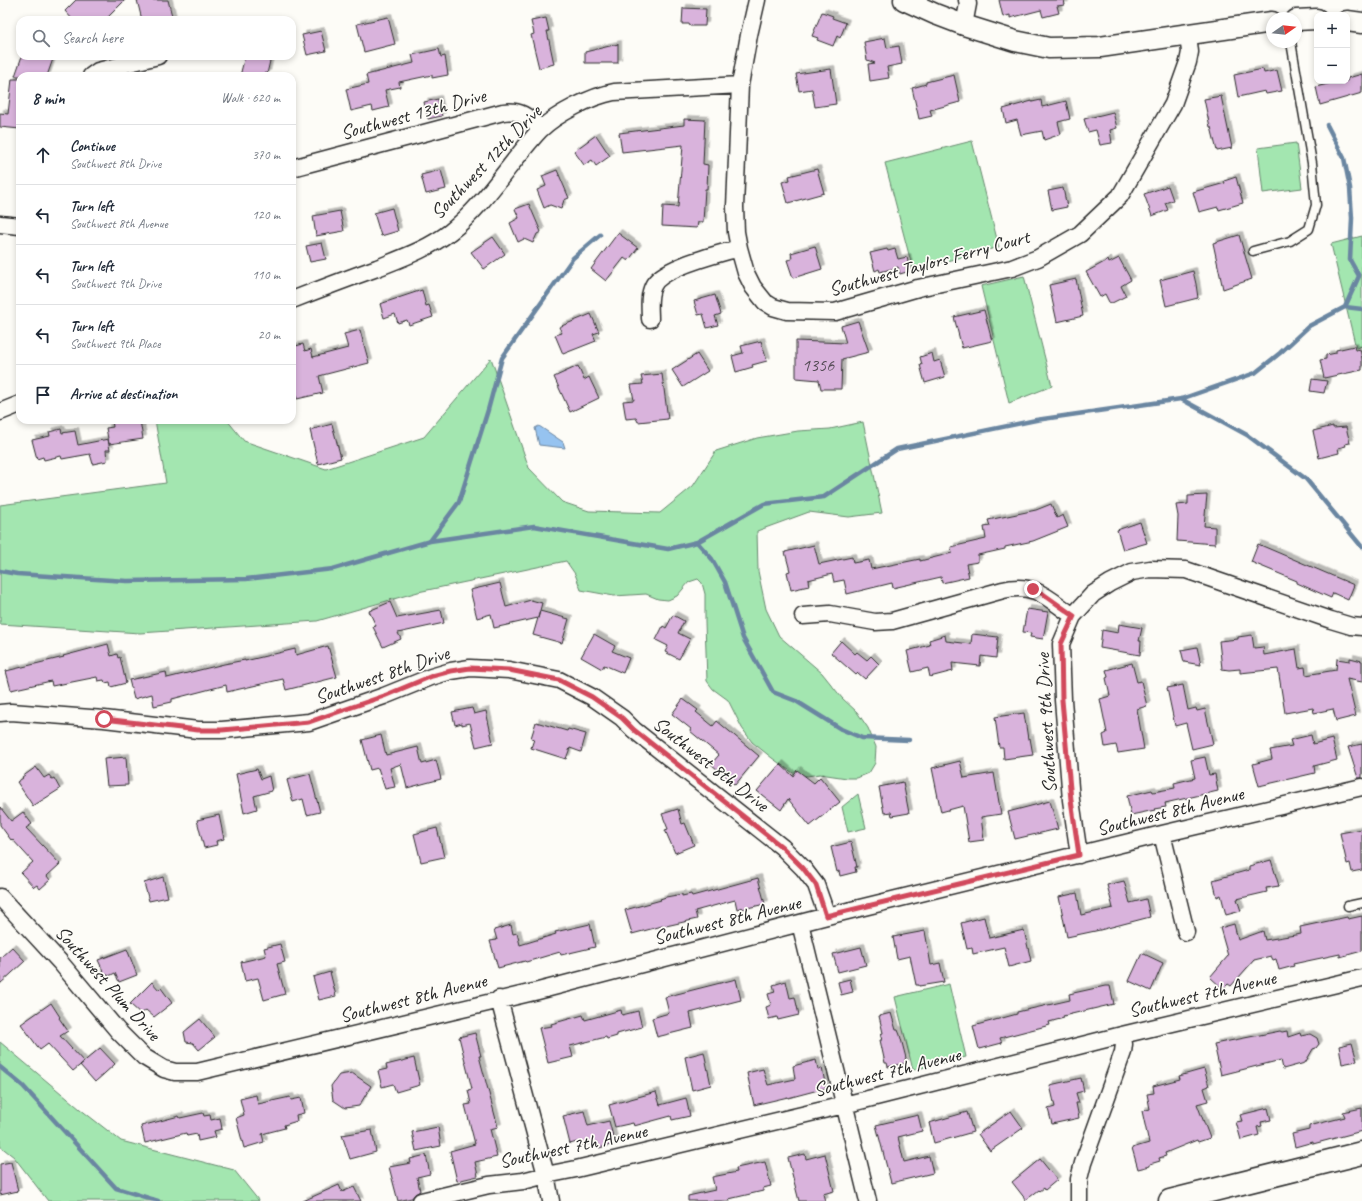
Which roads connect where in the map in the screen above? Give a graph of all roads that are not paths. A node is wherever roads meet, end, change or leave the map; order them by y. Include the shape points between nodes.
1 (757, 0) edge
2 (904, 0) edge
3 (967, 0) edge
4 (1314, 19) edge
5 (1302, 20) edge
6 (1350, 21) edge
7 (1266, 23) edge
8 (1362, 23) edge
9 (964, 26) junction
10 (1188, 34) junction
11 (1291, 48) edge
12 (142, 60) edge
13 (97, 72) edge
14 (740, 85) junction
15 (541, 129) junction
16 (296, 167) edge
17 (0, 224) edge
18 (16, 226) edge
19 (739, 248) junction
20 (1253, 251) dead end
21 (296, 298) edge
22 (650, 320) dead end
23 (16, 406) edge
24 (0, 412) edge
25 (803, 616) dead end
26 (1074, 616) junction
27 (1362, 627) edge
28 (0, 713) edge
29 (1362, 787) edge
30 (1162, 834) junction
31 (1079, 855) junction
32 (0, 898) edge
33 (1362, 903) edge
34 (1348, 906) dead end
35 (826, 916) junction
36 (800, 923) junction
37 (1186, 932) dead end
38 (1362, 978) edge
39 (499, 999) junction
40 (1122, 1035) junction
41 (197, 1072) joint
42 (844, 1105) junction
43 (1362, 1153) edge
44 (546, 1175) junction
45 (421, 1201) edge
46 (551, 1201) edge
47 (868, 1201) edge
48 (1079, 1201) edge
49 (1170, 1201) edge

1 - 14 street, Southwest Taylors Ferry Court
2 - 9 street
3 - 9 street
4 - 5 street
6 - 8 street
7 - 10 street
9 - 10 street via 1049,48 1100,46
10 - 19 street, Southwest Taylors Ferry Court via 1188,62 1173,104 1120,196 1080,234 1038,258 1012,268 918,288 835,312 807,312 787,311 765,302 752,287
11 - 20 lane via 1312,163 1316,205 1309,229 1290,241
12 - 13 street
14 - 15 street, Southwest 12th Drive via 601,94 569,109
14 - 19 street, Southwest Taylors Ferry Court via 735,207
15 - 16 street, Southwest 13th Drive via 516,111 503,112
15 - 21 street, Southwest 12th Drive via 467,216 433,244
17 - 18 street
19 - 22 street via 692,262 662,276 652,286
23 - 24 street
25 - 26 street via 830,614 875,622 892,621 1013,587 1033,589
26 - 27 street, Southwest 9th Drive via 1093,594 1132,572 1150,569 1186,570 1331,620
26 - 31 street, Southwest 9th Drive via 1061,644 1062,700
28 - 35 street, Southwest 8th Drive via 222,730 309,722 432,676 470,668 509,670 559,680 592,697 622,718 782,847 816,885
29 - 30 street, Southwest 8th Avenue
30 - 31 street, Southwest 8th Avenue
30 - 37 street
31 - 35 street, Southwest 8th Avenue
32 - 41 street, Southwest Plum Drive via 144,1057 164,1069
33 - 34 lane
35 - 36 street, Southwest 8th Avenue
36 - 39 street, Southwest 8th Avenue
36 - 42 street
38 - 40 street, Southwest 7th Avenue
39 - 41 street, Southwest 8th Avenue
39 - 44 street
40 - 42 street, Southwest 7th Avenue
40 - 48 street via 1123,1052 1083,1163 1079,1179
42 - 44 street, Southwest 7th Avenue
42 - 47 street
43 - 49 main road
44 - 45 street, Southwest 7th Avenue
44 - 46 street

